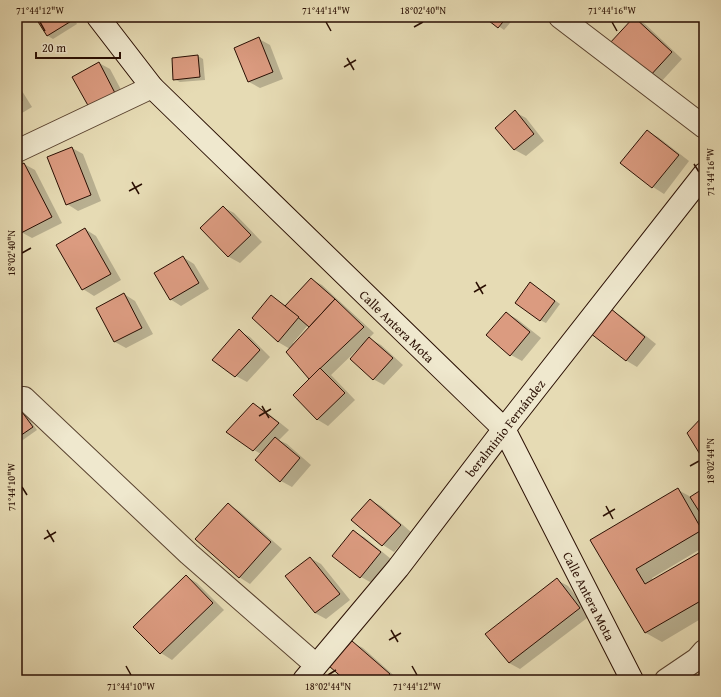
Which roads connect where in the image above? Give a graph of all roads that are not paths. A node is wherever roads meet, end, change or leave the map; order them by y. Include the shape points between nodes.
1 (98, 17) edge
2 (560, 17) edge
3 (152, 88) junction
4 (704, 127) edge
5 (17, 150) edge
6 (704, 174) edge
7 (24, 398) dead end
8 (504, 429) junction
9 (704, 652) edge
10 (310, 673) edge
11 (632, 680) edge
12 (666, 680) edge

1 - 3 street, Calle Antera Mota
2 - 4 street
3 - 5 street
3 - 8 street, Calle Antera Mota
6 - 8 street, beralminio Fernández
7 - 10 street
8 - 10 street, beralminio Fernández via 398,568
8 - 11 street, Calle Antera Mota
9 - 12 street

